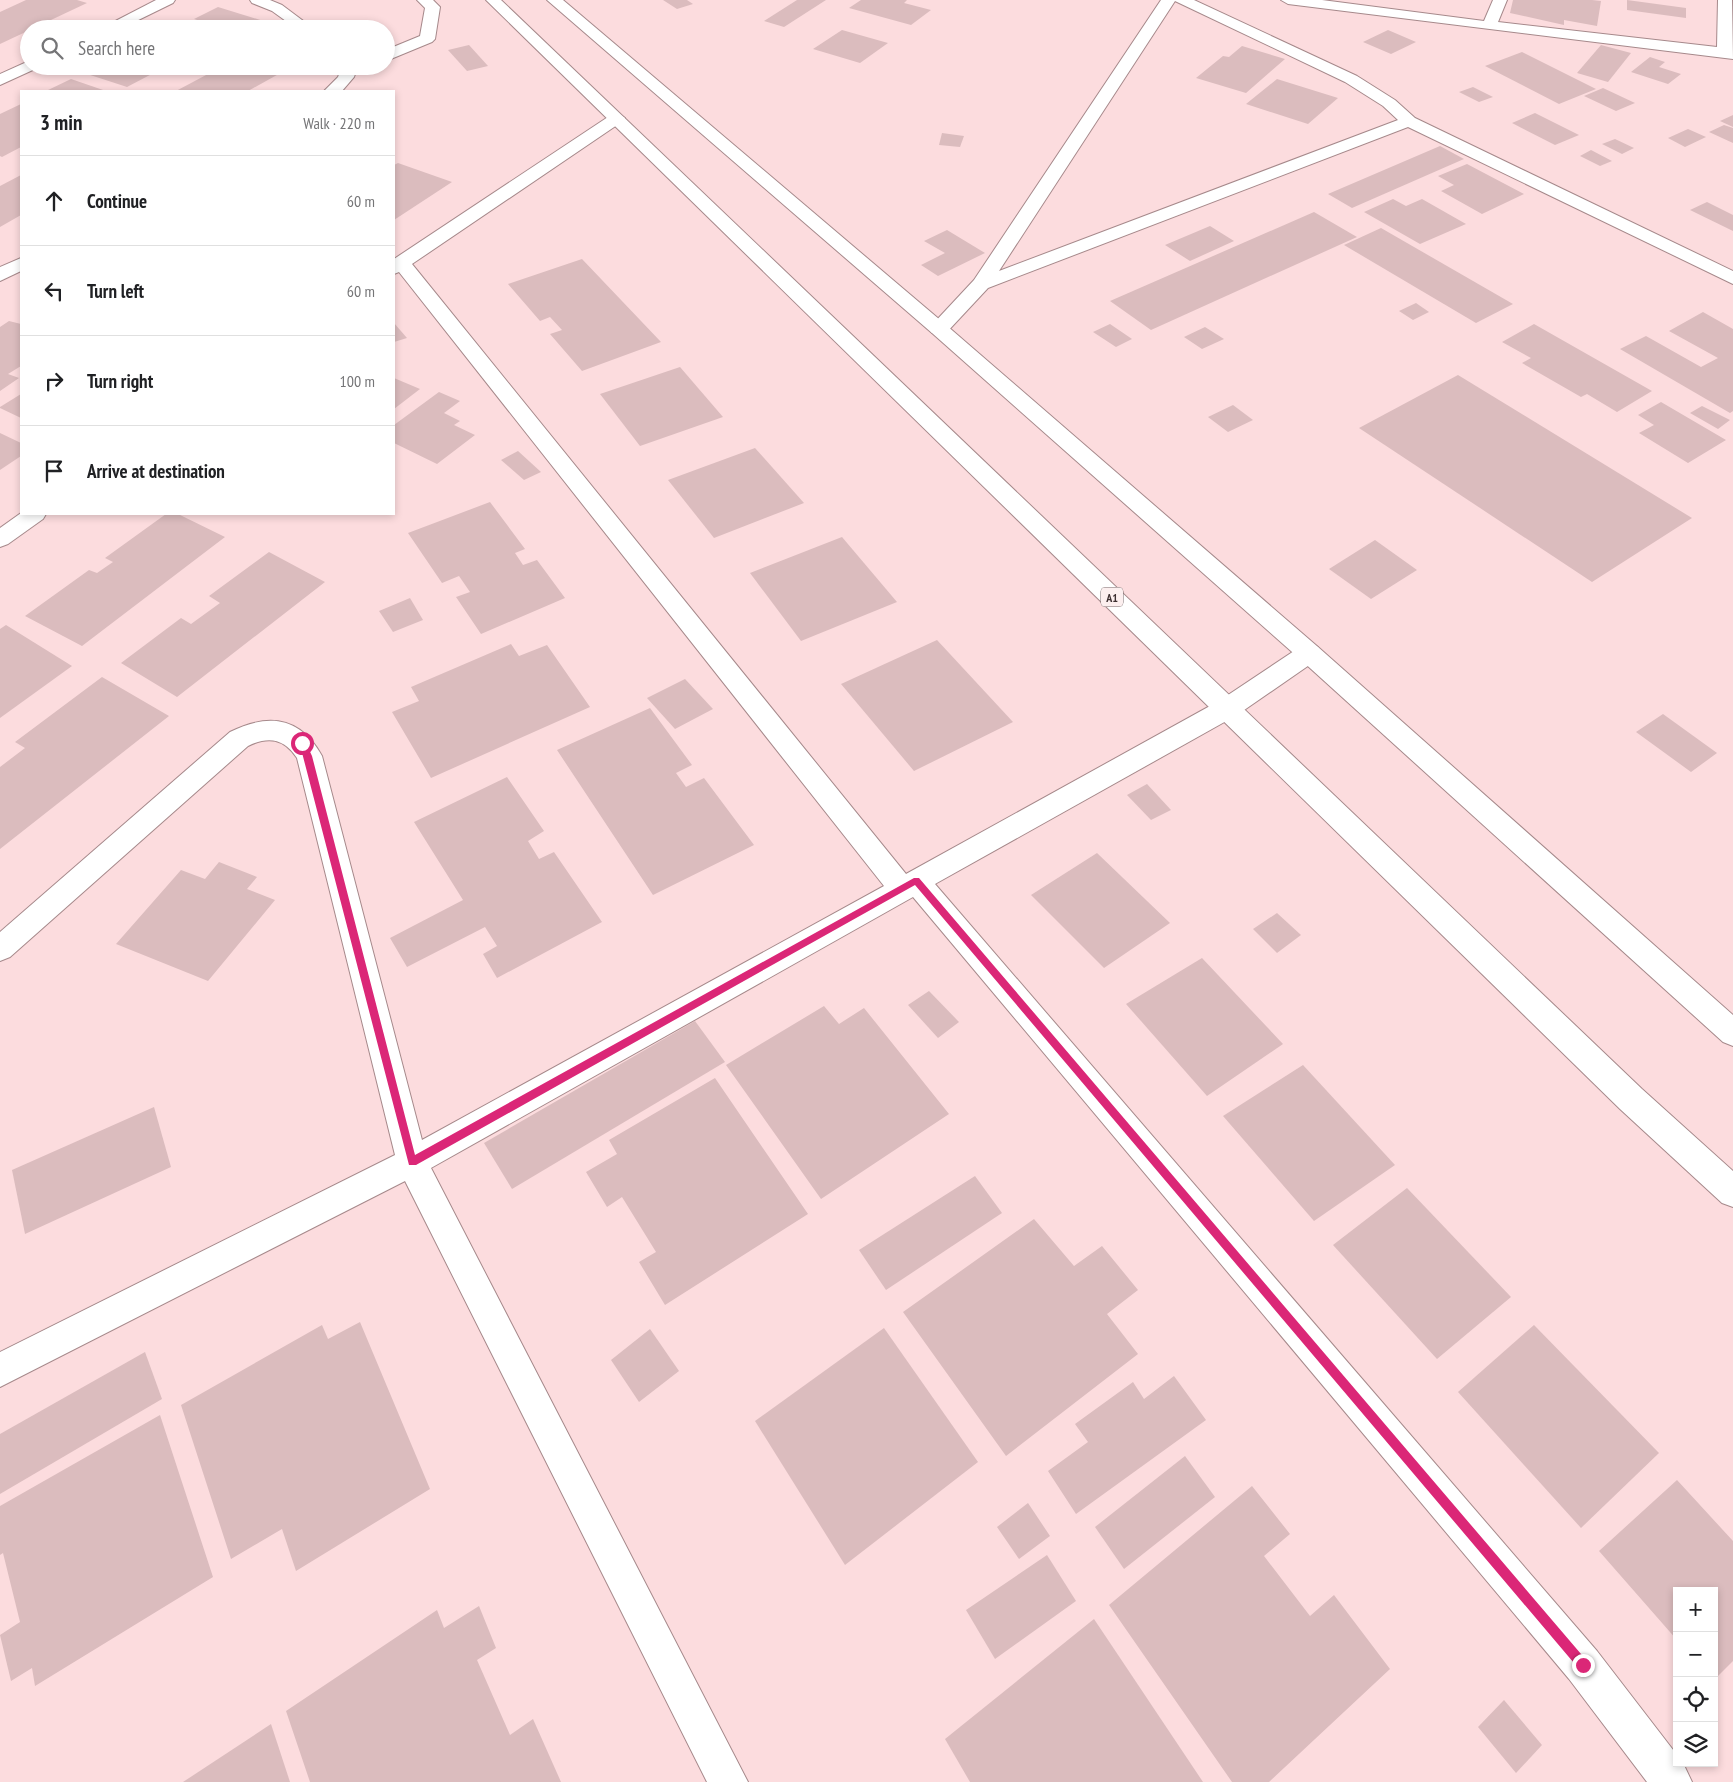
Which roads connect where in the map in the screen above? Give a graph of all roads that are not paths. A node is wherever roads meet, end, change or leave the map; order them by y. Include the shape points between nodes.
1 (168, 0) edge
2 (257, 0) edge
3 (424, 0) edge
4 (493, 0) edge
5 (554, 0) edge
6 (1168, 0) edge
7 (1182, 0) edge
8 (1288, 0) edge
9 (1500, 0) edge
10 (1725, 0) edge
11 (126, 20) edge
12 (295, 20) edge
13 (1489, 26) junction
14 (395, 52) edge
15 (1730, 52) edge
16 (20, 70) edge
17 (346, 75) edge
18 (0, 80) edge
19 (333, 90) edge
20 (617, 118) junction
21 (1409, 122) junction
22 (20, 264) edge
23 (397, 265) edge
24 (0, 275) edge
25 (1733, 278) edge
26 (981, 284) junction
27 (939, 329) junction
28 (34, 515) edge
29 (0, 539) edge
30 (1309, 654) junction
31 (1228, 708) junction
32 (909, 885) junction
33 (0, 949) edge
34 (1733, 1033) edge
35 (412, 1162) junction
36 (1733, 1192) edge
37 (0, 1370) edge
38 (728, 1782) edge
39 (1672, 1782) edge

1 - 11 main road
2 - 12 main road
3 - 14 main road via 433,7 426,39
4 - 20 main road, A1
5 - 27 main road
6 - 26 main road
7 - 21 main road via 1351,79 1388,103
8 - 13 main road
9 - 13 main road
10 - 15 main road
13 - 15 main road
16 - 18 main road
17 - 19 main road
20 - 23 main road
20 - 31 main road, A1
21 - 25 main road
21 - 26 main road
22 - 24 main road
23 - 32 main road
26 - 27 main road
27 - 30 main road
28 - 29 main road
30 - 31 main road
30 - 34 main road
31 - 32 main road
31 - 36 main road, A1 via 1631,1099
32 - 35 main road
32 - 39 main road via 1583,1665
33 - 35 main road via 239,740 254,730 272,729 288,734 302,743 309,756
35 - 37 main road
35 - 38 main road

